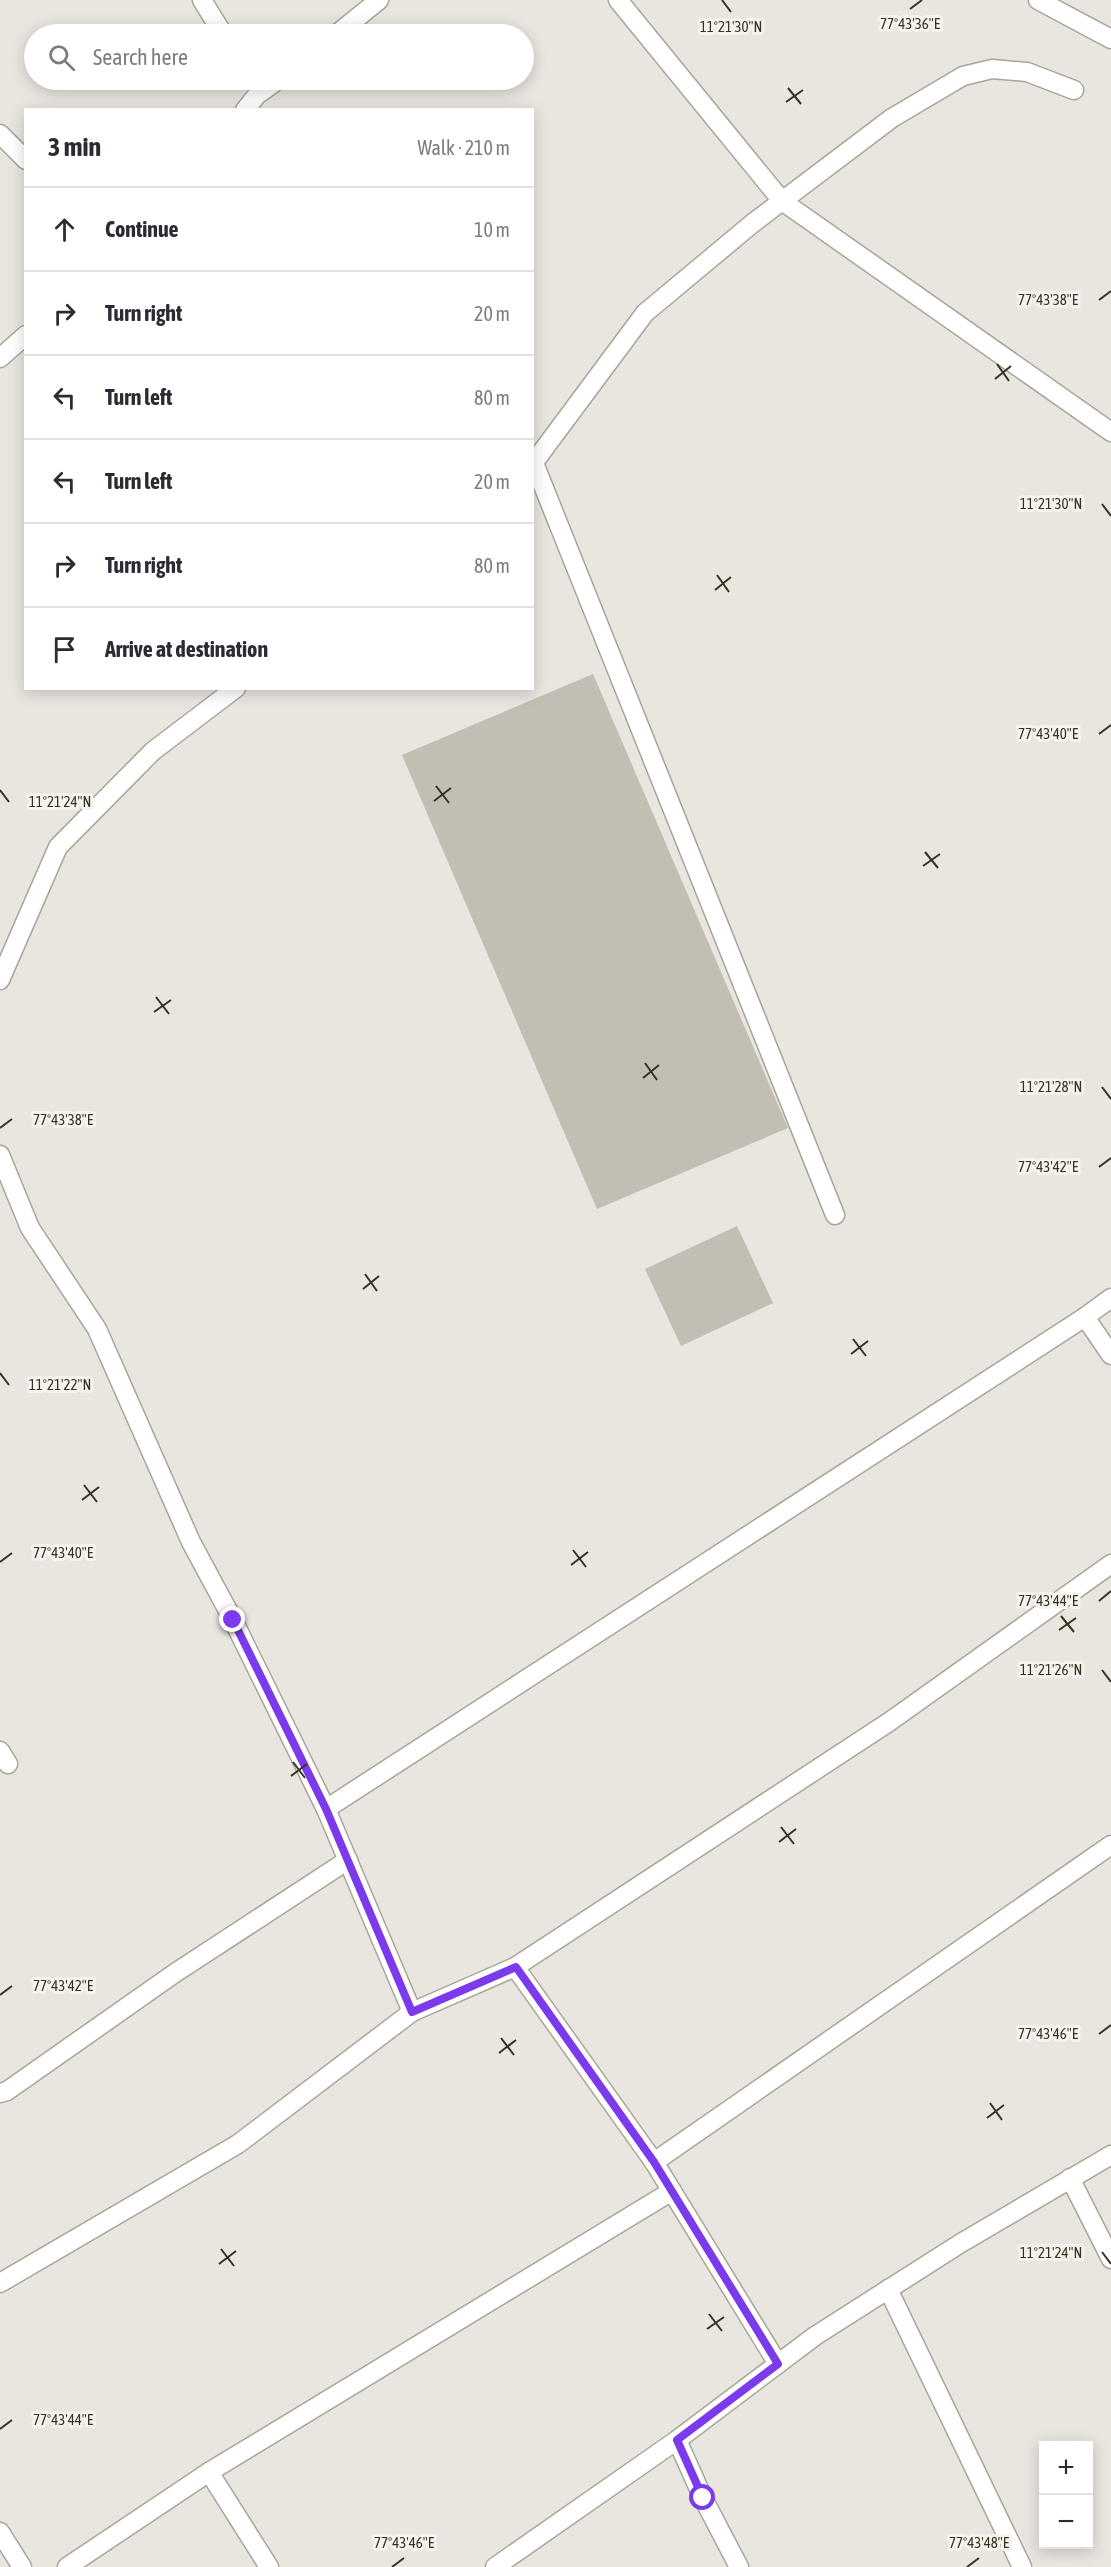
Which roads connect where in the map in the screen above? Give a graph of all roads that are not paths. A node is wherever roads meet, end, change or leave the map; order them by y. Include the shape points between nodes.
1 (202, 0) edge
2 (379, 0) edge
3 (618, 0) edge
4 (1038, 0) edge
5 (217, 24) edge
6 (349, 24) edge
7 (1111, 39) edge
8 (252, 90) edge
9 (1074, 90) dead end
10 (246, 108) edge
11 (0, 134) edge
12 (24, 158) edge
13 (782, 201) junction
14 (24, 337) edge
15 (0, 358) edge
16 (1111, 432) edge
17 (534, 463) edge
18 (534, 466) edge
19 (233, 690) edge
20 (0, 980) edge
21 (0, 1155) edge
22 (835, 1215) dead end
23 (1111, 1298) edge
24 (1085, 1317) junction
25 (1111, 1355) edge
26 (1111, 1564) edge
27 (326, 1809) junction
28 (1111, 1845) edge
29 (348, 1860) junction
30 (516, 1967) junction
31 (412, 2012) junction
32 (0, 2093) edge
33 (1111, 2155) edge
34 (654, 2162) junction
35 (1070, 2178) junction
36 (672, 2191) junction
37 (1111, 2259) edge
38 (0, 2283) edge
39 (888, 2289) junction
40 (778, 2364) junction
41 (677, 2440) junction
42 (209, 2472) junction
43 (0, 2532) edge
44 (22, 2567) edge
45 (67, 2567) edge
46 (269, 2567) edge
47 (495, 2567) edge
48 (739, 2567) edge
49 (1022, 2567) edge

1 - 5 street
2 - 6 street
3 - 13 street
4 - 7 street
8 - 10 street
9 - 13 street via 1027,72 992,69 963,76 892,118
11 - 12 street
13 - 16 street
13 - 17 street via 645,313
14 - 15 street
18 - 22 street
19 - 20 street via 153,751 58,847
21 - 27 street via 30,1228 97,1329 191,1542
23 - 24 street
24 - 25 street
24 - 27 street
26 - 30 street via 889,1722
27 - 29 street
28 - 34 street
29 - 31 street
29 - 32 street
30 - 31 street
30 - 34 street
31 - 38 street via 237,2144
33 - 35 street
34 - 36 street
35 - 37 street
35 - 39 street
36 - 40 street
36 - 42 street
39 - 40 street
39 - 49 street
40 - 41 street
41 - 47 street
41 - 48 street
42 - 45 street
42 - 46 street
43 - 44 street

